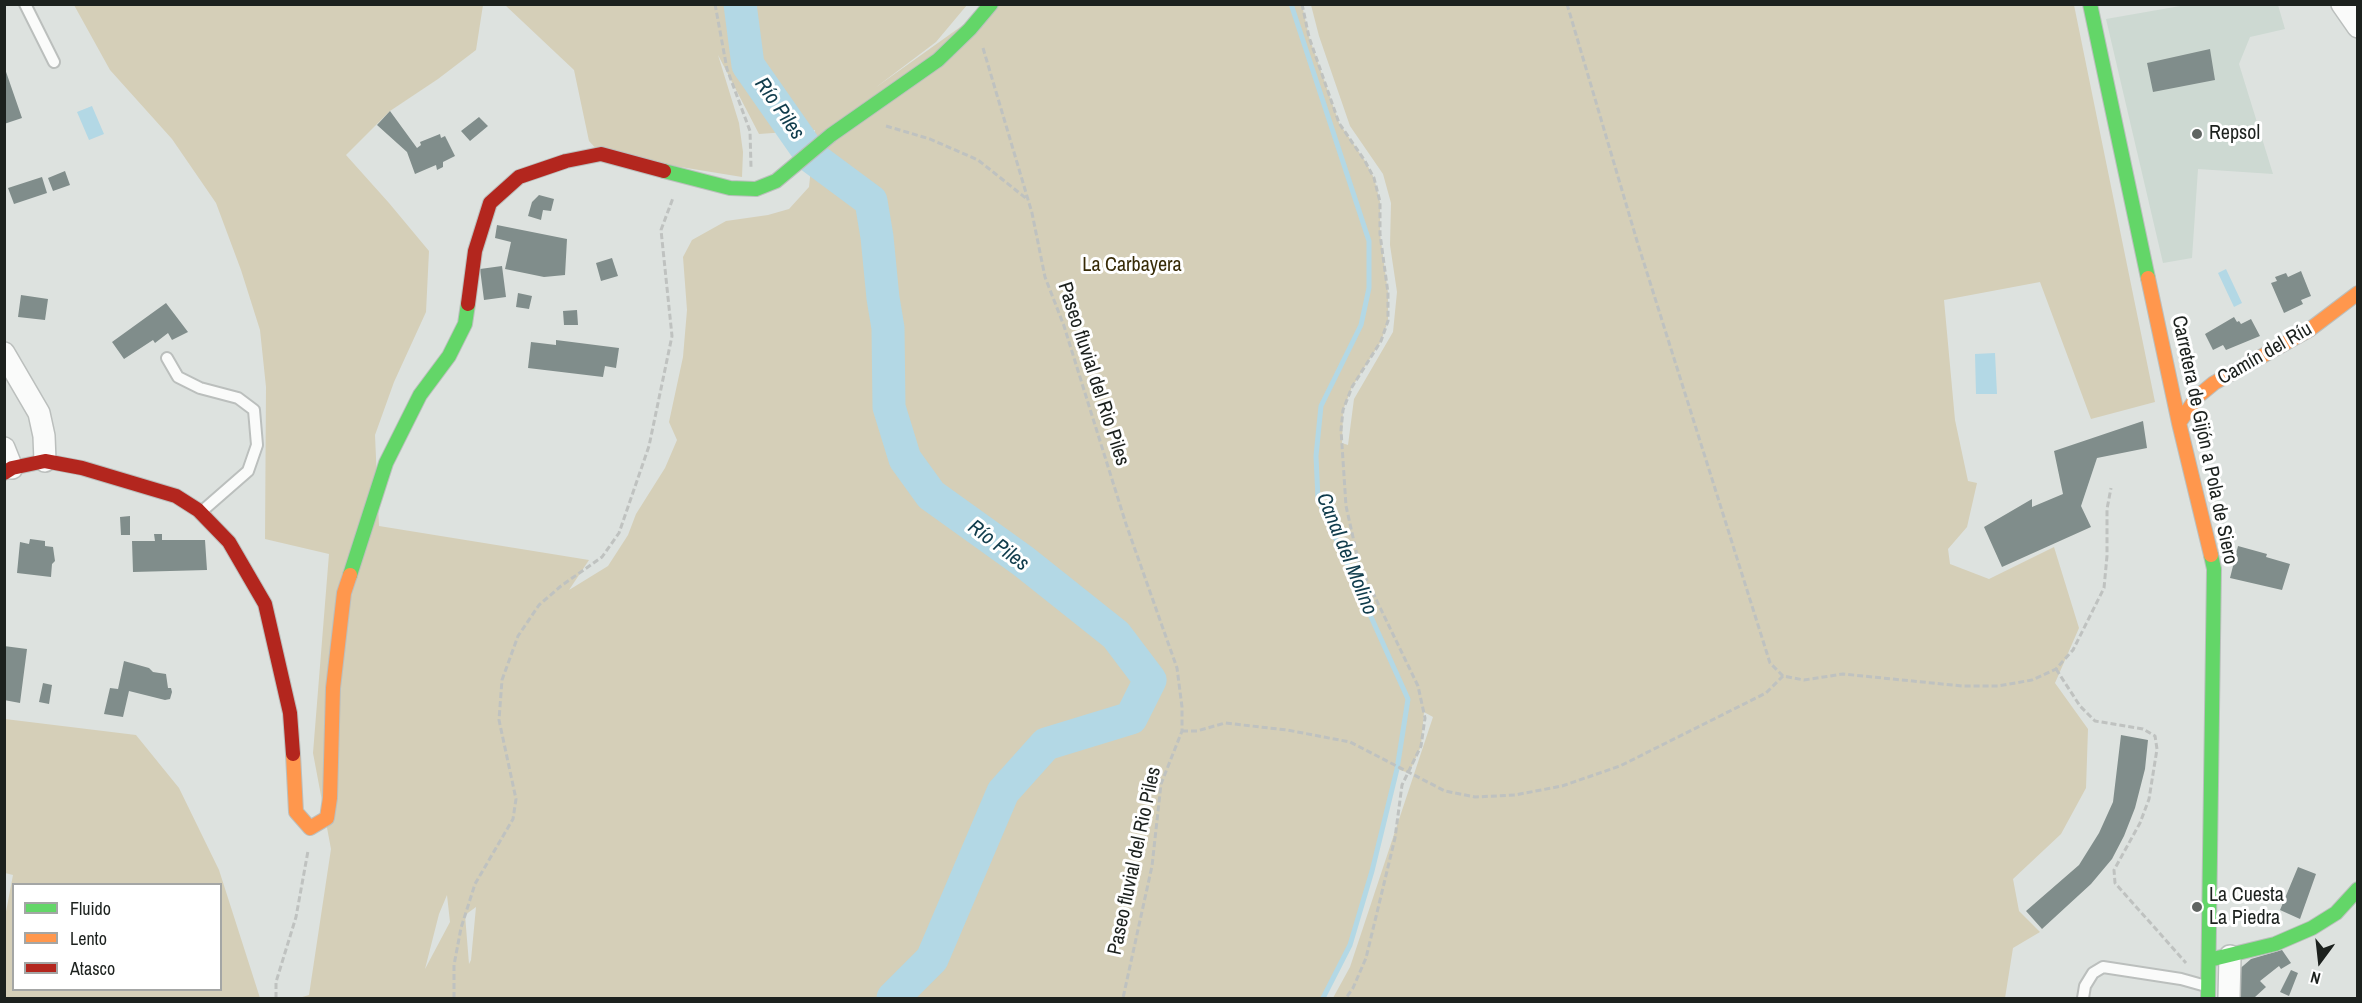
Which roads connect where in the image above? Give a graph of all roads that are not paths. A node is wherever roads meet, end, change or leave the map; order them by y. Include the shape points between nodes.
1 (25, 4) edge
2 (991, 4) edge
3 (2090, 4) edge
4 (2342, 4) edge
5 (2358, 27) edge
6 (54, 62) dead end
7 (2358, 293) edge
8 (4, 353) edge
9 (167, 358) dead end
10 (2179, 423) junction
11 (45, 461) junction
12 (7, 463) edge
13 (201, 512) junction
14 (2358, 889) edge
15 (2220, 958) junction
16 (2209, 987) edge
17 (2083, 999) edge
18 (2229, 999) edge

1 - 6 lane
2 - 13 street via 938,60 831,135 776,182 756,189 730,188 601,154 519,177 490,203 475,251 465,324 450,356 420,395 386,463 344,593 333,688 330,798 327,818 310,828 296,812 290,713 265,604 228,542
3 - 10 street, Carretera de Gijón a Pola de Siero
4 - 5 street
7 - 10 street, Camín del Ríu via 2309,330 2214,383
8 - 11 street via 39,413
9 - 13 lane via 178,377 238,399 254,410 256,445 248,471
10 - 15 street, Carretera de Gijón a Pola de Siero via 2214,569
11 - 12 street
11 - 13 street via 176,496
14 - 15 street via 2336,913 2312,928 2275,944
15 - 16 street, Carretera de Gijón a Pola de Siero
15 - 18 street
16 - 17 lane via 2103,967 2093,973

